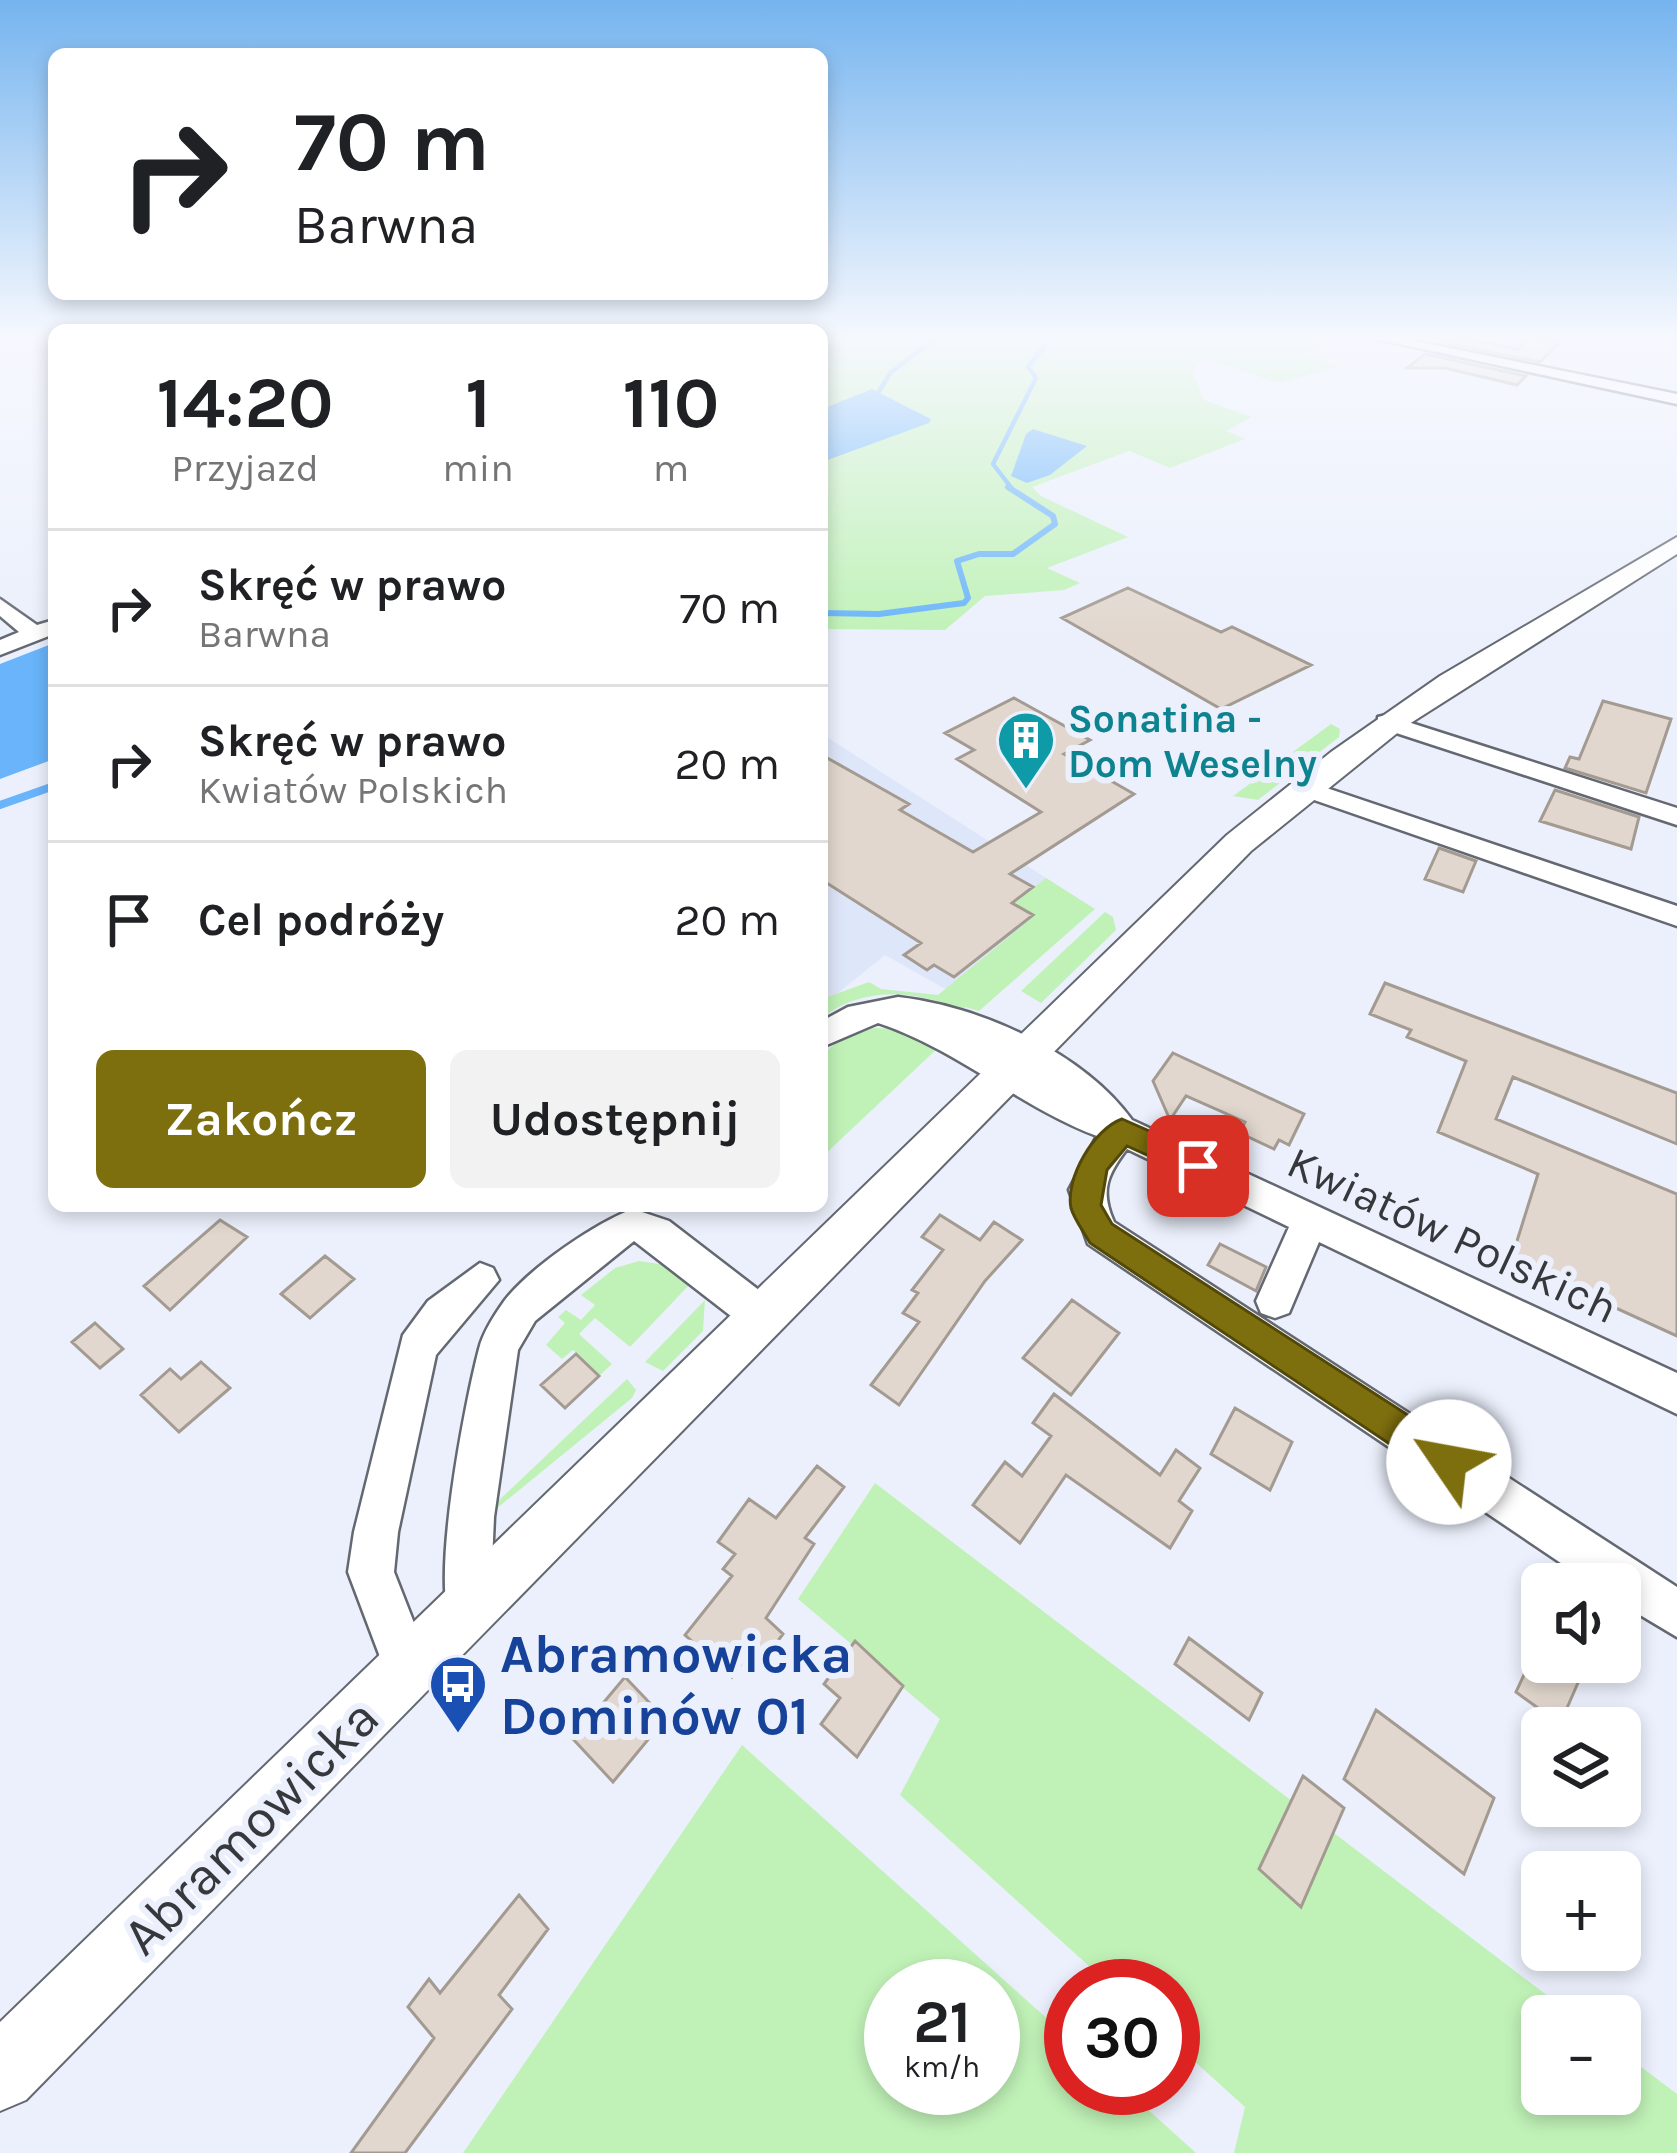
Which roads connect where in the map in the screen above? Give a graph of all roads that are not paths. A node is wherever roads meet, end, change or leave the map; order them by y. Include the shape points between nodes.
1 (1677, 544) edge
2 (0, 605) edge
3 (44, 630) edge
4 (0, 648) edge
5 (1386, 722) junction
6 (1304, 788) junction
7 (1677, 817) edge
8 (1677, 916) edge
9 (828, 1031) edge
10 (1014, 1065) junction
11 (1122, 1131) junction
12 (1312, 1219) junction
13 (480, 1280) dead end
14 (1275, 1301) dead end
15 (763, 1317) junction
16 (1677, 1394) edge
17 (467, 1610) junction
18 (1677, 1614) edge
19 (408, 1670) junction
20 (0, 2074) edge

1 - 5 main road, Abramowicka
2 - 3 street via 16,624
3 - 4 street
5 - 6 main road, Abramowicka
5 - 7 street
6 - 8 street
6 - 10 main road, Abramowicka
9 - 10 street, Kwiatów Polskich via 878,1011
10 - 11 street, Kwiatów Polskich via 1068,1112
10 - 15 main road, Abramowicka
11 - 12 street, Kwiatów Polskich
11 - 18 street via 1088,1180 1085,1206 1101,1233
12 - 14 street
12 - 16 street, Kwiatów Polskich
13 - 19 street via 442,1312 417,1348 376,1532 371,1572
15 - 17 main road, Abramowicka
15 - 17 street via 656,1232 633,1225 521,1309 499,1346 472,1517
17 - 19 main road, Abramowicka
19 - 20 main road, Abramowicka

